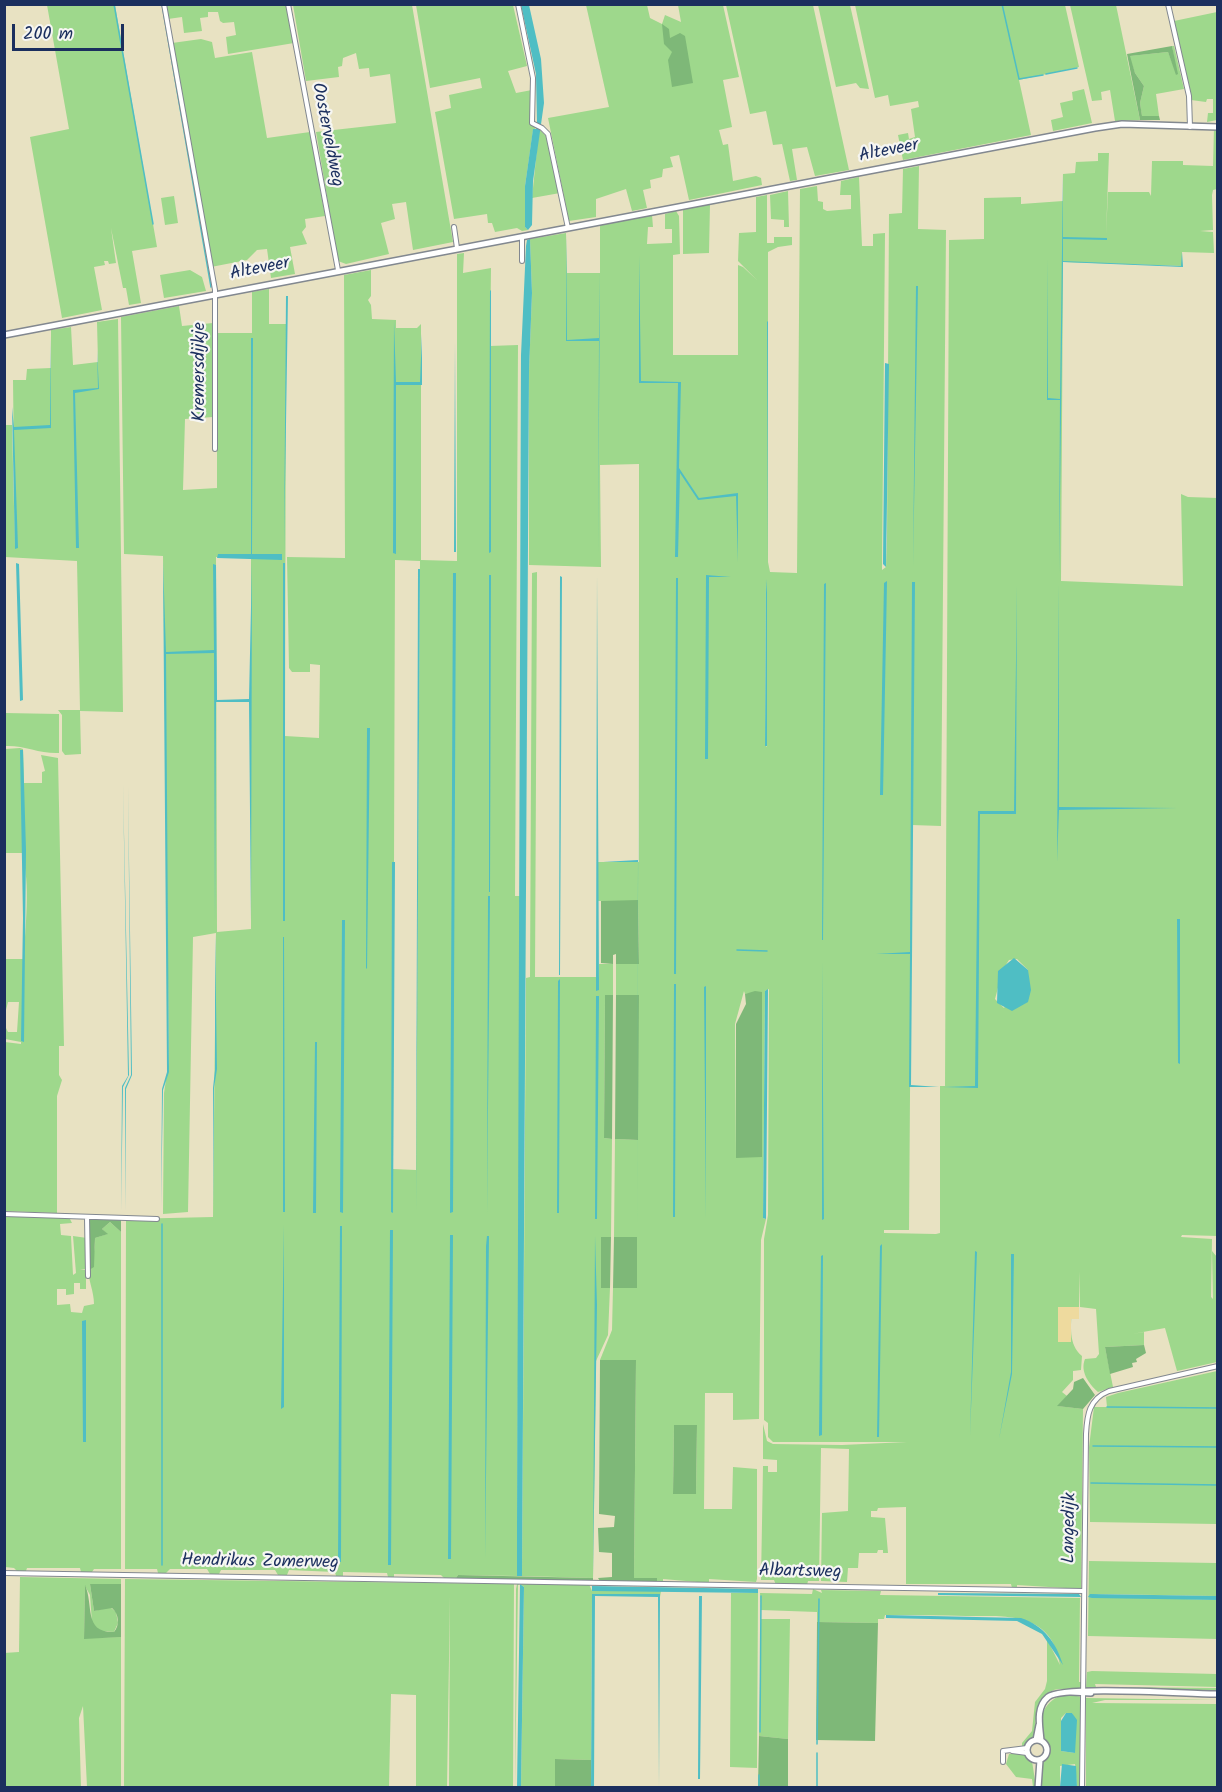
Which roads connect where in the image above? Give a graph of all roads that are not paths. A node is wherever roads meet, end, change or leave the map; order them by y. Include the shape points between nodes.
1 (164, 4) edge
2 (288, 4) edge
3 (518, 4) edge
4 (1168, 4) edge
5 (1190, 125) junction
6 (1218, 127) edge
7 (454, 227) dead end
8 (568, 228) junction
9 (522, 236) junction
10 (457, 248) junction
11 (522, 261) dead end
12 (338, 270) junction
13 (214, 294) junction
14 (4, 335) edge
15 (215, 449) dead end
16 (4, 1214) edge
17 (87, 1217) junction
18 (157, 1219) dead end
19 (88, 1276) dead end
20 (1218, 1366) edge
21 (4, 1573) edge
22 (515, 1581) joint
23 (1084, 1591) junction
24 (1083, 1692) junction
25 (1218, 1694) edge
26 (1038, 1740) junction
27 (1027, 1750) junction
28 (1038, 1760) junction
29 (1003, 1762) dead end
30 (1038, 1788) edge
31 (1082, 1788) edge

1 - 13 street, Kremersdijkje
2 - 12 street, Oosterveldweg
3 - 8 street via 533,78 531,119 550,139
4 - 5 street via 1189,96
5 - 6 street, Alteveer
5 - 8 street, Alteveer via 1122,124 1095,128
7 - 10 street
8 - 9 street, Alteveer
9 - 10 street, Alteveer
9 - 11 street
10 - 12 street, Alteveer
12 - 13 street, Alteveer
13 - 14 street, Alteveer
13 - 15 street, Kremersdijkje
16 - 17 street
17 - 18 street
17 - 19 street
20 - 23 street, Langedijk via 1116,1388 1092,1403 1086,1425
21 - 22 street, Hendrikus Zomerweg
22 - 23 street, Albartsweg
23 - 24 street, Langedijk
24 - 25 street
24 - 26 street via 1057,1693 1046,1699 1040,1712
24 - 31 street, Langedijk
26 - 27 street
26 - 28 street via 1046,1745 1047,1752
27 - 28 street
27 - 29 street via 1003,1751
28 - 30 street

